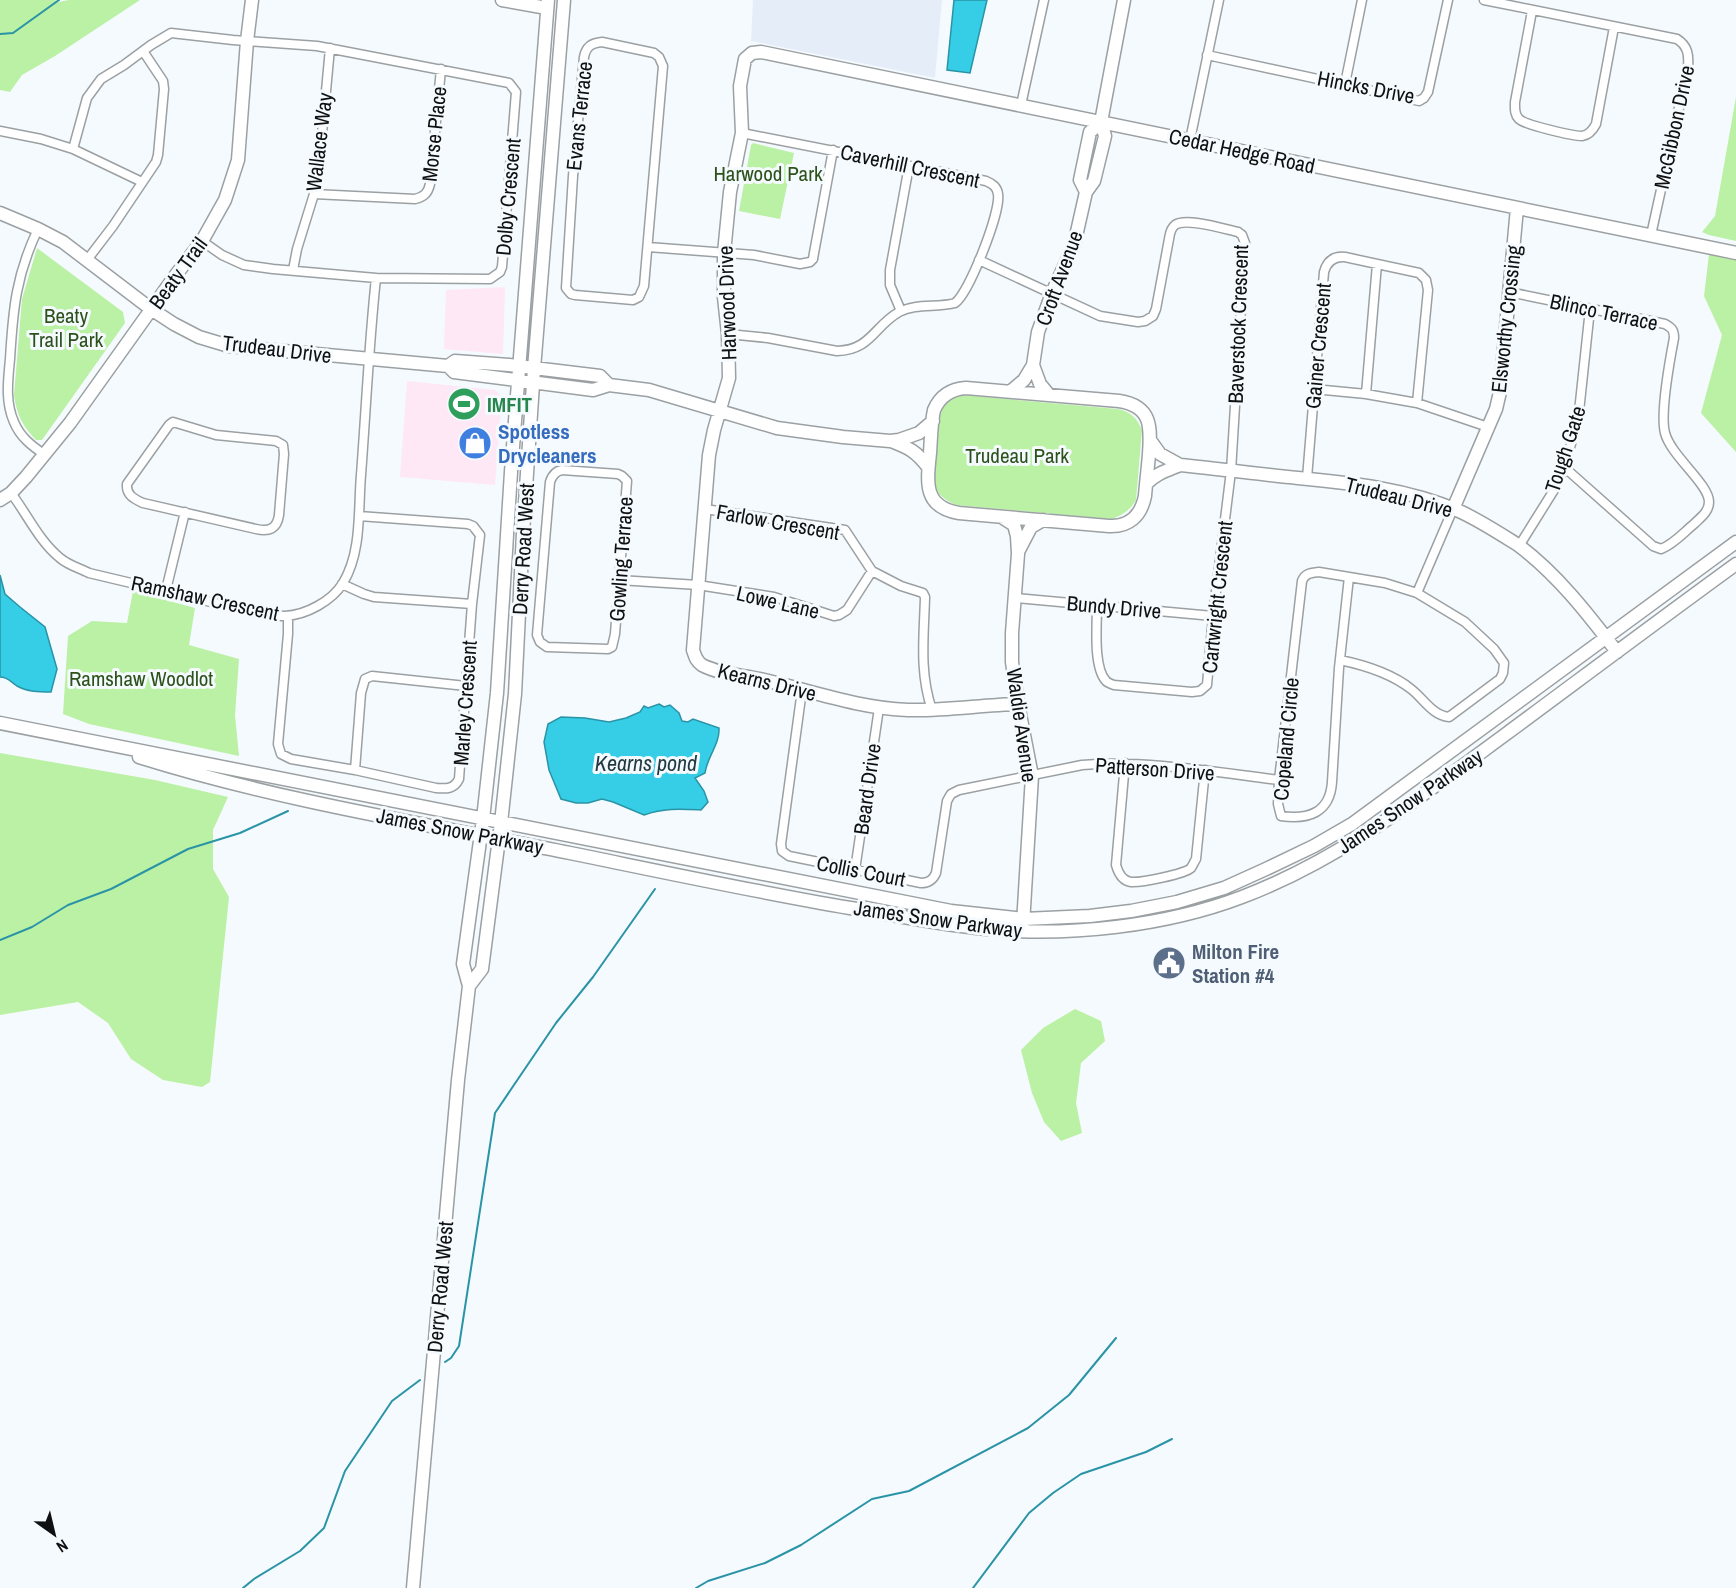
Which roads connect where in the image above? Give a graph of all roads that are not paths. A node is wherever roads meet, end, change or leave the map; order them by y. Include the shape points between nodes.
1 (252, 0) edge
2 (502, 0) edge
3 (564, 0) edge
4 (1044, 0) edge
5 (1124, 0) edge
6 (1219, 0) edge
7 (1362, 0) edge
8 (1448, 0) edge
9 (1484, 0) edge
10 (548, 4) edge
11 (1532, 11) junction
12 (1614, 27) junction
13 (247, 41) junction
14 (330, 48) junction
15 (143, 51) junction
16 (749, 55) joint
17 (1208, 55) junction
18 (441, 69) junction
19 (1345, 84) junction
20 (1021, 105) junction
21 (1101, 122) junction
22 (0, 131) edge
23 (742, 133) junction
24 (1190, 140) junction
25 (73, 149) junction
26 (833, 150) junction
27 (909, 166) junction
28 (142, 182) junction
29 (314, 194) junction
30 (1518, 208) junction
31 (0, 213) edge
32 (39, 229) junction
33 (1652, 236) junction
34 (202, 242) junction
35 (648, 248) junction
36 (724, 253) junction
37 (1736, 253) edge
38 (87, 260) junction
39 (979, 260) junction
40 (1377, 264) junction
41 (293, 270) junction
42 (376, 278) junction
43 (1509, 292) junction
44 (1052, 293) junction
45 (152, 309) junction
46 (1590, 309) junction
47 (901, 312) junction
48 (728, 334) junction
49 (370, 360) junction
50 (1033, 364) junction
51 (448, 366) junction
52 (519, 367) junction
53 (534, 369) junction
54 (518, 380) junction
55 (533, 383) junction
56 (609, 385) junction
57 (1314, 388) junction
58 (1010, 392) junction
59 (1366, 394) junction
60 (1049, 395) junction
61 (1417, 403) junction
62 (720, 411) junction
63 (933, 421) junction
64 (1488, 427) junction
65 (1150, 440) junction
66 (890, 441) junction
67 (45, 455) junction
68 (1180, 465) junction
69 (1564, 466) junction
70 (928, 467) junction
71 (1231, 471) junction
72 (1307, 478) junction
73 (1146, 484) junction
74 (5, 497) edge
75 (705, 509) junction
76 (1453, 509) junction
77 (185, 512) junction
78 (359, 516) junction
79 (999, 516) junction
80 (1043, 520) junction
81 (1736, 542) edge
82 (1519, 546) junction
83 (1018, 554) junction
84 (1736, 564) edge
85 (872, 571) junction
86 (1349, 577) junction
87 (619, 580) junction
88 (342, 584) junction
89 (698, 585) junction
90 (166, 590) junction
91 (1417, 593) junction
92 (1015, 598) junction
93 (472, 604) junction
94 (1097, 606) junction
95 (288, 616) junction
96 (1213, 616) junction
97 (1606, 637) junction
98 (1617, 652) junction
99 (1340, 660) junction
100 (466, 686) junction
101 (802, 690) junction
102 (1017, 704) junction
103 (879, 708) junction
104 (932, 710) junction
105 (0, 723) edge
106 (123, 746) junction
107 (1125, 763) junction
108 (355, 770) junction
109 (1205, 770) junction
110 (1032, 776) junction
111 (1279, 780) junction
112 (483, 819) junction
113 (501, 823) junction
114 (481, 836) junction
115 (499, 839) junction
116 (855, 870) junction
117 (1023, 925) junction
118 (469, 986) junction
119 (413, 1588) edge

1 - 13 main road, Beaty Trail
2 - 10 main road
3 - 53 main road, Derry Road West
4 - 20 street
5 - 21 main road, Croft Avenue
6 - 17 street
7 - 19 street
8 - 19 street, Hincks Drive via 1424,98 1416,102
9 - 11 street, McGibbon Drive
10 - 52 main road, Derry Road West
11 - 12 street, McGibbon Drive
11 - 12 street via 1515,113 1531,125 1570,134 1582,136 1596,124
12 - 33 street, McGibbon Drive via 1677,39 1688,53
13 - 14 street, Dolby Crescent
13 - 15 street, Dolby Crescent via 171,33
13 - 34 main road, Beaty Trail via 238,160 225,200
14 - 18 street, Dolby Crescent
14 - 29 street, Wallace Way
15 - 25 street, Dolby Crescent via 93,87
15 - 28 street via 164,89 158,155
16 - 20 main road, Cedar Hedge Road via 761,52
16 - 23 main road, Harwood Drive via 743,62 740,86
17 - 19 street, Hincks Drive
17 - 24 street
18 - 29 street, Morse Place via 430,184 425,195 415,199
18 - 42 street, Dolby Crescent via 504,82 516,92 502,267 490,279
20 - 21 main road, Cedar Hedge Road
21 - 24 main road, Cedar Hedge Road
21 - 44 main road, Croft Avenue via 1105,136 1094,181 1086,192 1074,245
22 - 25 street
23 - 26 street, Caverhill Crescent
23 - 36 main road, Harwood Drive via 730,192
24 - 30 main road, Cedar Hedge Road
25 - 28 street
26 - 27 street, Caverhill Crescent
26 - 36 street via 810,262 800,264
27 - 39 street, Caverhill Crescent via 986,181 997,189 993,225
27 - 47 street via 890,270 890,285
28 - 38 street
29 - 41 street, Wallace Way
30 - 33 main road, Cedar Hedge Road
30 - 43 main road, Elsworthy Crossing
31 - 32 main road, Trudeau Drive
32 - 38 main road, Trudeau Drive
32 - 67 street via 24,263 14,303 8,391 16,428
33 - 37 main road, Cedar Hedge Road
34 - 41 street, Dolby Crescent via 244,265
34 - 45 main road, Beaty Trail
35 - 35 street, Evans Terrace via 639,297 627,300 575,295 566,288 584,57 587,48 597,43 654,53 663,66
35 - 36 street
36 - 48 main road, Harwood Drive
38 - 45 main road, Trudeau Drive
39 - 44 street
39 - 47 street, Caverhill Crescent via 955,303
40 - 57 street, Gainer Crescent via 1338,256 1326,265
40 - 59 street
40 - 61 street, Gainer Crescent via 1419,273 1426,280
41 - 42 street, Dolby Crescent
42 - 49 street, Ramshaw Crescent
43 - 46 street, Blinco Terrace
43 - 64 main road, Elsworthy Crossing via 1500,392
44 - 50 main road, Croft Avenue via 1038,332
44 - 71 street, Baverstock Crescent via 1100,316 1145,321 1156,309 1171,229 1176,224 1189,222 1242,235 1246,249
45 - 49 main road, Trudeau Drive via 200,337 229,346
45 - 67 main road, Beaty Trail
46 - 69 street, Tough Gate via 1578,420
46 - 69 street, Blinco Terrace via 1671,327 1674,338 1663,420 1665,434 1707,493 1709,504 1704,515 1670,546 1661,549
47 - 48 street, Caverhill Crescent via 863,344 845,351
48 - 62 main road, Harwood Drive via 729,378
49 - 51 main road, Trudeau Drive
49 - 78 street, Ramshaw Crescent
50 - 58 main road, Croft Avenue via 1024,380
50 - 60 main road
51 - 52 main road, Trudeau Drive via 455,361
51 - 54 main road, Trudeau Drive via 454,372
52 - 53 main road, Trudeau Drive
52 - 54 main road, Derry Road West
53 - 55 main road, Derry Road West
53 - 56 main road, Trudeau Drive via 600,376
54 - 55 main road, Trudeau Drive
54 - 112 main road, Derry Road West via 497,693
55 - 56 main road, Trudeau Drive via 593,390
55 - 113 main road, Derry Road West via 515,694
56 - 62 main road, Trudeau Drive via 649,390
57 - 59 street
57 - 72 street, Gainer Crescent
58 - 60 main road, Trudeau Drive
58 - 63 main road, Trudeau Drive via 954,390 940,399
59 - 61 street
60 - 65 main road, Trudeau Drive via 1133,404 1148,419
61 - 64 street
62 - 66 main road, Trudeau Drive via 804,433
62 - 75 main road, Kearns Drive via 709,454
63 - 66 main road, Trudeau Drive via 917,434
63 - 70 main road, Trudeau Drive
64 - 76 main road, Elsworthy Crossing
65 - 68 main road, Trudeau Drive via 1160,454
65 - 73 main road, Trudeau Drive
66 - 70 main road, Trudeau Drive via 912,449
67 - 74 main road, Beaty Trail
68 - 71 main road, Trudeau Drive
68 - 73 main road
69 - 82 street, Tough Gate via 1554,490
70 - 79 main road, Trudeau Drive via 928,490 939,506 952,512
71 - 72 main road, Trudeau Drive
71 - 96 street, Cartwright Crescent
72 - 76 main road, Trudeau Drive via 1359,484
73 - 80 main road, Trudeau Drive via 1141,509 1122,525
74 - 90 street, Ramshaw Crescent via 58,557 68,563 89,573
75 - 85 street, Farlow Crescent via 845,530
75 - 89 main road, Kearns Drive
76 - 82 main road, Trudeau Drive
76 - 91 street, Elsworthy Crossing
77 - 77 street via 143,503 132,498 127,488 168,425 173,422 216,435 283,445 279,515 274,528 262,531
77 - 90 street
78 - 88 street, Ramshaw Crescent via 351,566
78 - 93 street, Marley Crescent via 473,526 480,541
79 - 80 main road, Trudeau Drive
79 - 83 main road, Waldie Avenue via 1014,525
80 - 83 main road, Waldie Avenue via 1031,527
81 - 97 main road, James Snow Parkway
82 - 97 main road, Trudeau Drive via 1567,590
83 - 92 main road, Waldie Avenue
84 - 98 main road, James Snow Parkway
85 - 89 street, Lowe Lane via 847,610 834,616 774,597
85 - 104 street, Farlow Crescent via 921,591 925,597 922,648 926,694
86 - 91 street, Copeland Circle
86 - 99 street, Copeland Circle
86 - 111 street, Copeland Circle via 1319,572 1304,576 1302,581
87 - 87 street, Gowling Terrace via 612,647 547,647 538,639 550,482 558,471 618,474 625,478
87 - 89 street, Lowe Lane
88 - 93 street via 375,597
88 - 95 street, Ramshaw Crescent via 316,606
89 - 101 main road, Kearns Drive via 695,658 717,670
90 - 95 street, Ramshaw Crescent via 253,612
91 - 99 street, Copeland Circle via 1465,622 1494,649 1504,663 1500,679 1455,714 1444,717 1387,674
92 - 94 street, Bundy Drive
92 - 102 main road, Waldie Avenue via 1012,662
93 - 100 street, Marley Crescent
94 - 96 street, Bundy Drive
94 - 96 street, Cartwright Crescent via 1097,657 1107,682 1181,691 1200,691 1207,685
95 - 108 street, Marley Crescent via 278,748 291,759
97 - 98 main road, Trudeau Drive
97 - 117 main road, James Snow Parkway via 1352,824 1304,851 1224,888 1178,902
98 - 117 main road, James Snow Parkway via 1412,803 1298,873 1242,897 1151,921 1044,932
99 - 111 street, Copeland Circle via 1330,798 1309,815 1281,816
100 - 108 street via 372,676 365,680
100 - 108 street, Marley Crescent via 459,779 454,786 436,788
101 - 103 main road, Kearns Drive
101 - 116 street, Collis Court via 781,848 789,856
102 - 104 main road, Kearns Drive
102 - 110 main road, Waldie Avenue
103 - 104 main road, Kearns Drive
103 - 116 street, Beard Drive
105 - 106 main road, James Snow Parkway
106 - 112 main road, James Snow Parkway
106 - 114 main road, James Snow Parkway via 139,757 286,797
107 - 109 street, Patterson Drive
107 - 109 street via 1116,865 1120,875 1131,882 1191,869 1196,859
107 - 110 street, Patterson Drive via 1082,765
109 - 111 street, Patterson Drive
110 - 116 street, Collis Court via 951,794 936,873 929,882
110 - 117 main road, Waldie Avenue
112 - 113 main road, James Snow Parkway
112 - 114 main road, Derry Road West
113 - 115 main road, Derry Road West
113 - 117 main road, James Snow Parkway
114 - 115 main road, James Snow Parkway
114 - 118 main road, Derry Road West via 463,964
115 - 117 main road, James Snow Parkway via 813,901 981,929
115 - 118 main road, Derry Road West via 482,969
118 - 119 main road, Derry Road West

